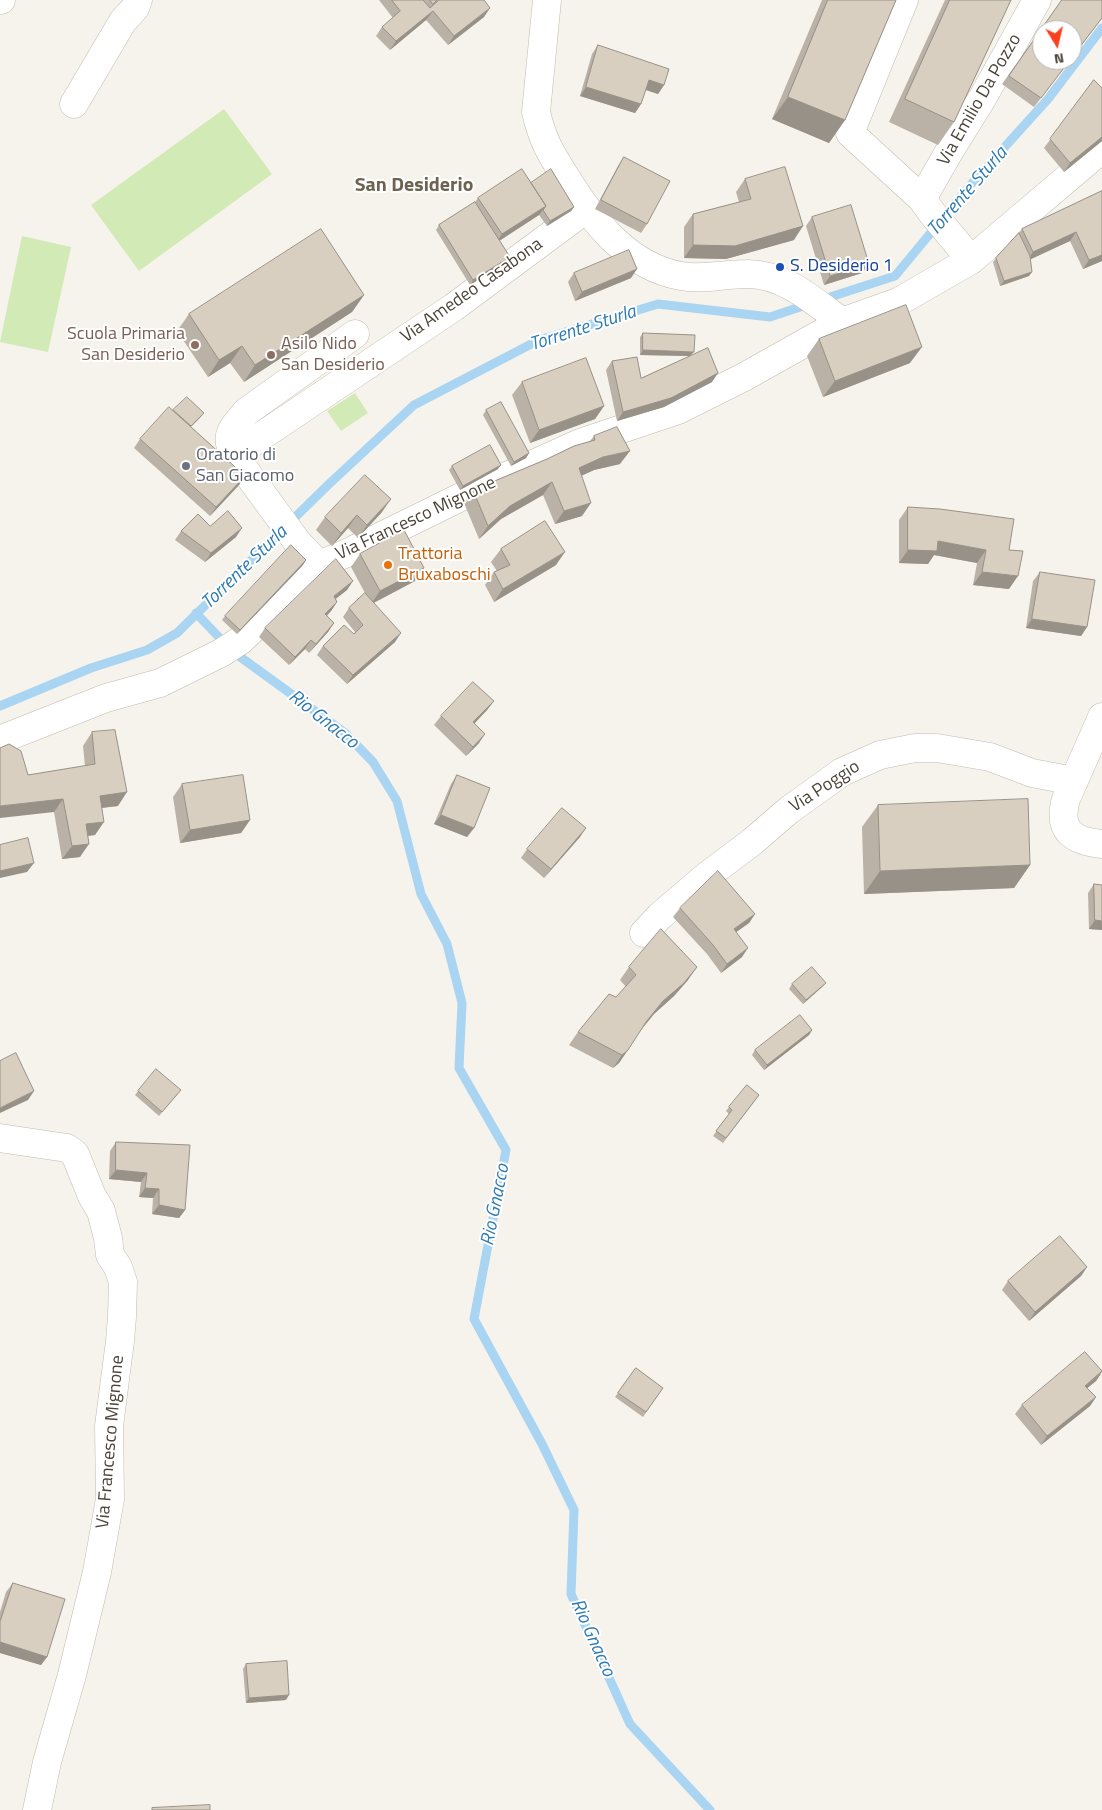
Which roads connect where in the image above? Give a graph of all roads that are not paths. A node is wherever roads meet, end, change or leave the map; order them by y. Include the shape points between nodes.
1 (138, 0) edge
2 (548, 0) edge
3 (904, 0) edge
4 (1037, 0) edge
5 (74, 104) dead end
6 (1102, 149) edge
7 (927, 206) junction
8 (586, 209) junction
9 (963, 251) junction
10 (836, 318) junction
11 (355, 334) dead end
12 (203, 440) edge
13 (236, 458) junction
14 (319, 565) junction
15 (1102, 717) edge
16 (2, 735) edge
17 (1074, 781) junction
18 (1102, 844) edge
19 (644, 933) dead end
20 (0, 1138) edge
21 (37, 1810) edge

1 - 5 street
2 - 8 street via 536,112 547,147
3 - 7 street via 850,133
4 - 7 street, Via Emilio Da Pozzo via 950,150
6 - 9 street
7 - 9 street
8 - 10 street via 623,248 662,271 681,276 747,274 775,278 801,291
8 - 13 street, Via Amedeo Casabona via 454,307 254,441
9 - 10 street via 898,302
10 - 14 street, Via Francesco Mignone via 744,377 678,410 580,443
11 - 13 street via 246,412 229,435 229,446
12 - 13 street
13 - 14 street via 298,543
14 - 16 street, Via Francesco Mignone via 231,647 160,683 106,698
15 - 17 street
17 - 18 street via 1062,813 1064,821 1075,838
17 - 19 street, Via Poggio via 1032,773 990,757 937,748 915,748 880,755 842,772 789,810 708,875
20 - 21 street, Via Francesco Mignone via 67,1148 75,1154 101,1211 110,1255 123,1282 120,1341 109,1426 110,1499 97,1572

